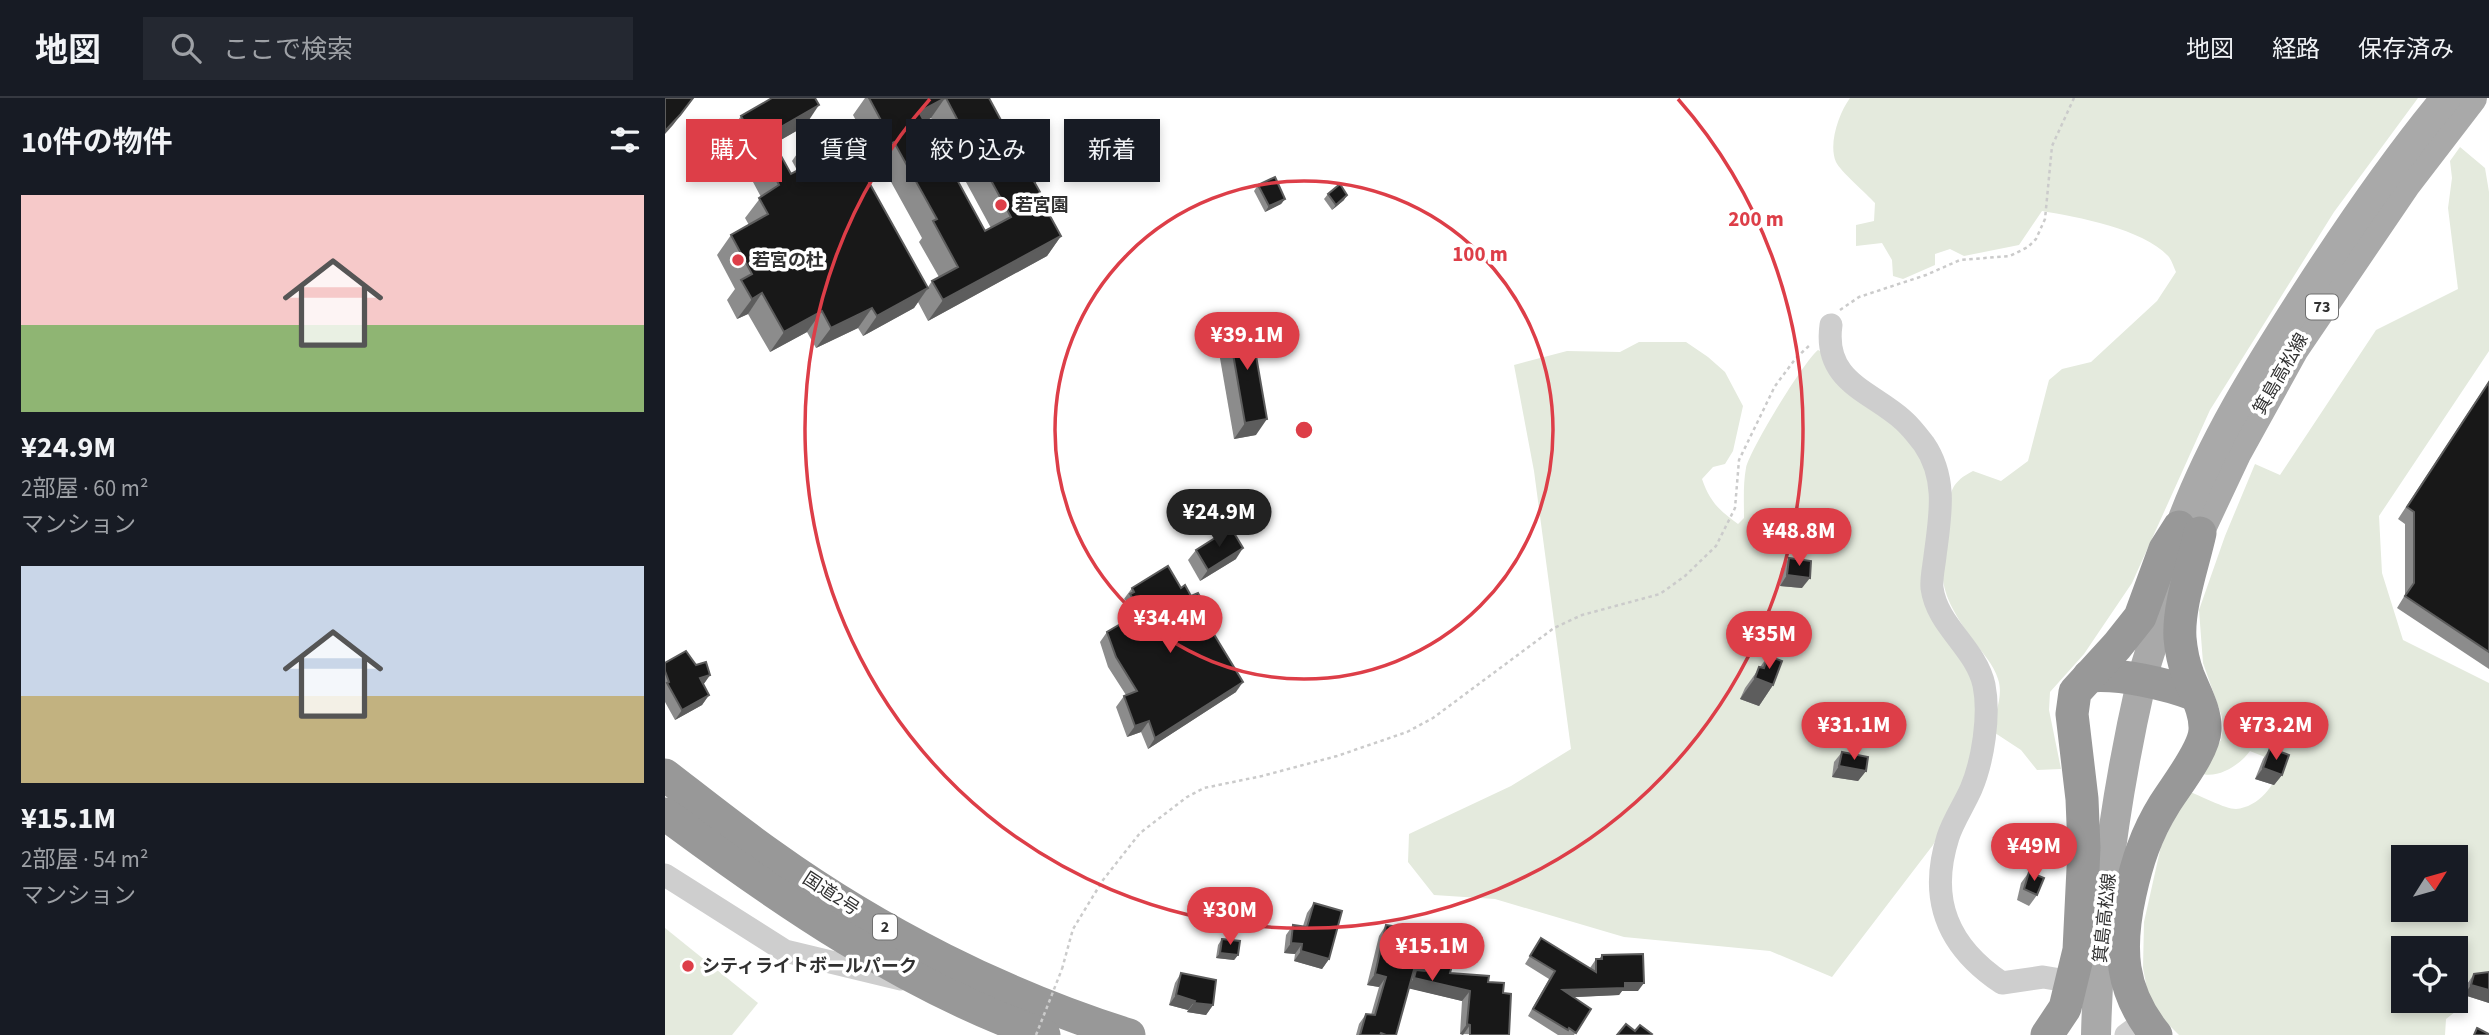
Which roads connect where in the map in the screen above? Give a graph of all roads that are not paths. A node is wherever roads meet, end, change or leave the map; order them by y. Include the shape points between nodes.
1 (2446, 98) edge
2 (2472, 98) edge
3 (1831, 325) road end
4 (2190, 530) junction
5 (2089, 677) junction
6 (2141, 681) junction
7 (2196, 695) junction
8 (665, 775) edge
9 (665, 814) edge
10 (665, 875) edge
11 (925, 983) junction
12 (2065, 1015) edge
13 (2142, 1030) edge
14 (1044, 1035) edge
15 (1129, 1035) edge
16 (2096, 1035) edge

1 - 4 main road, 箕島高松線 / 73 via 2375,189 2243,392 2215,446
2 - 4 main road, 箕島高松線 / 73 via 2406,184 2294,349
3 - 12 street via 1829,341 1845,377 1901,418 1932,457 1943,496 1932,586 1936,607 1973,658 1983,682 1987,705 1983,743 1972,786 1948,836 1939,887 1943,912 1971,959 2002,983 2043,977
4 - 5 highway via 2165,549 2140,617
4 - 6 main road, 箕島高松線 / 73
4 - 7 highway via 2180,637
5 - 6 highway
5 - 12 highway via 2075,692 2072,714 2084,848 2079,950
6 - 7 highway
6 - 16 main road, 箕島高松線 / 73 via 2118,792
7 - 13 highway via 2205,733 2146,836 2124,922 2123,960
8 - 15 highway, 国道2号 / 2 via 773,857 929,952 1025,996
9 - 11 highway, 国道2号 / 2 via 756,881
10 - 11 street via 785,951
11 - 14 highway, 国道2号 / 2 via 997,1019

